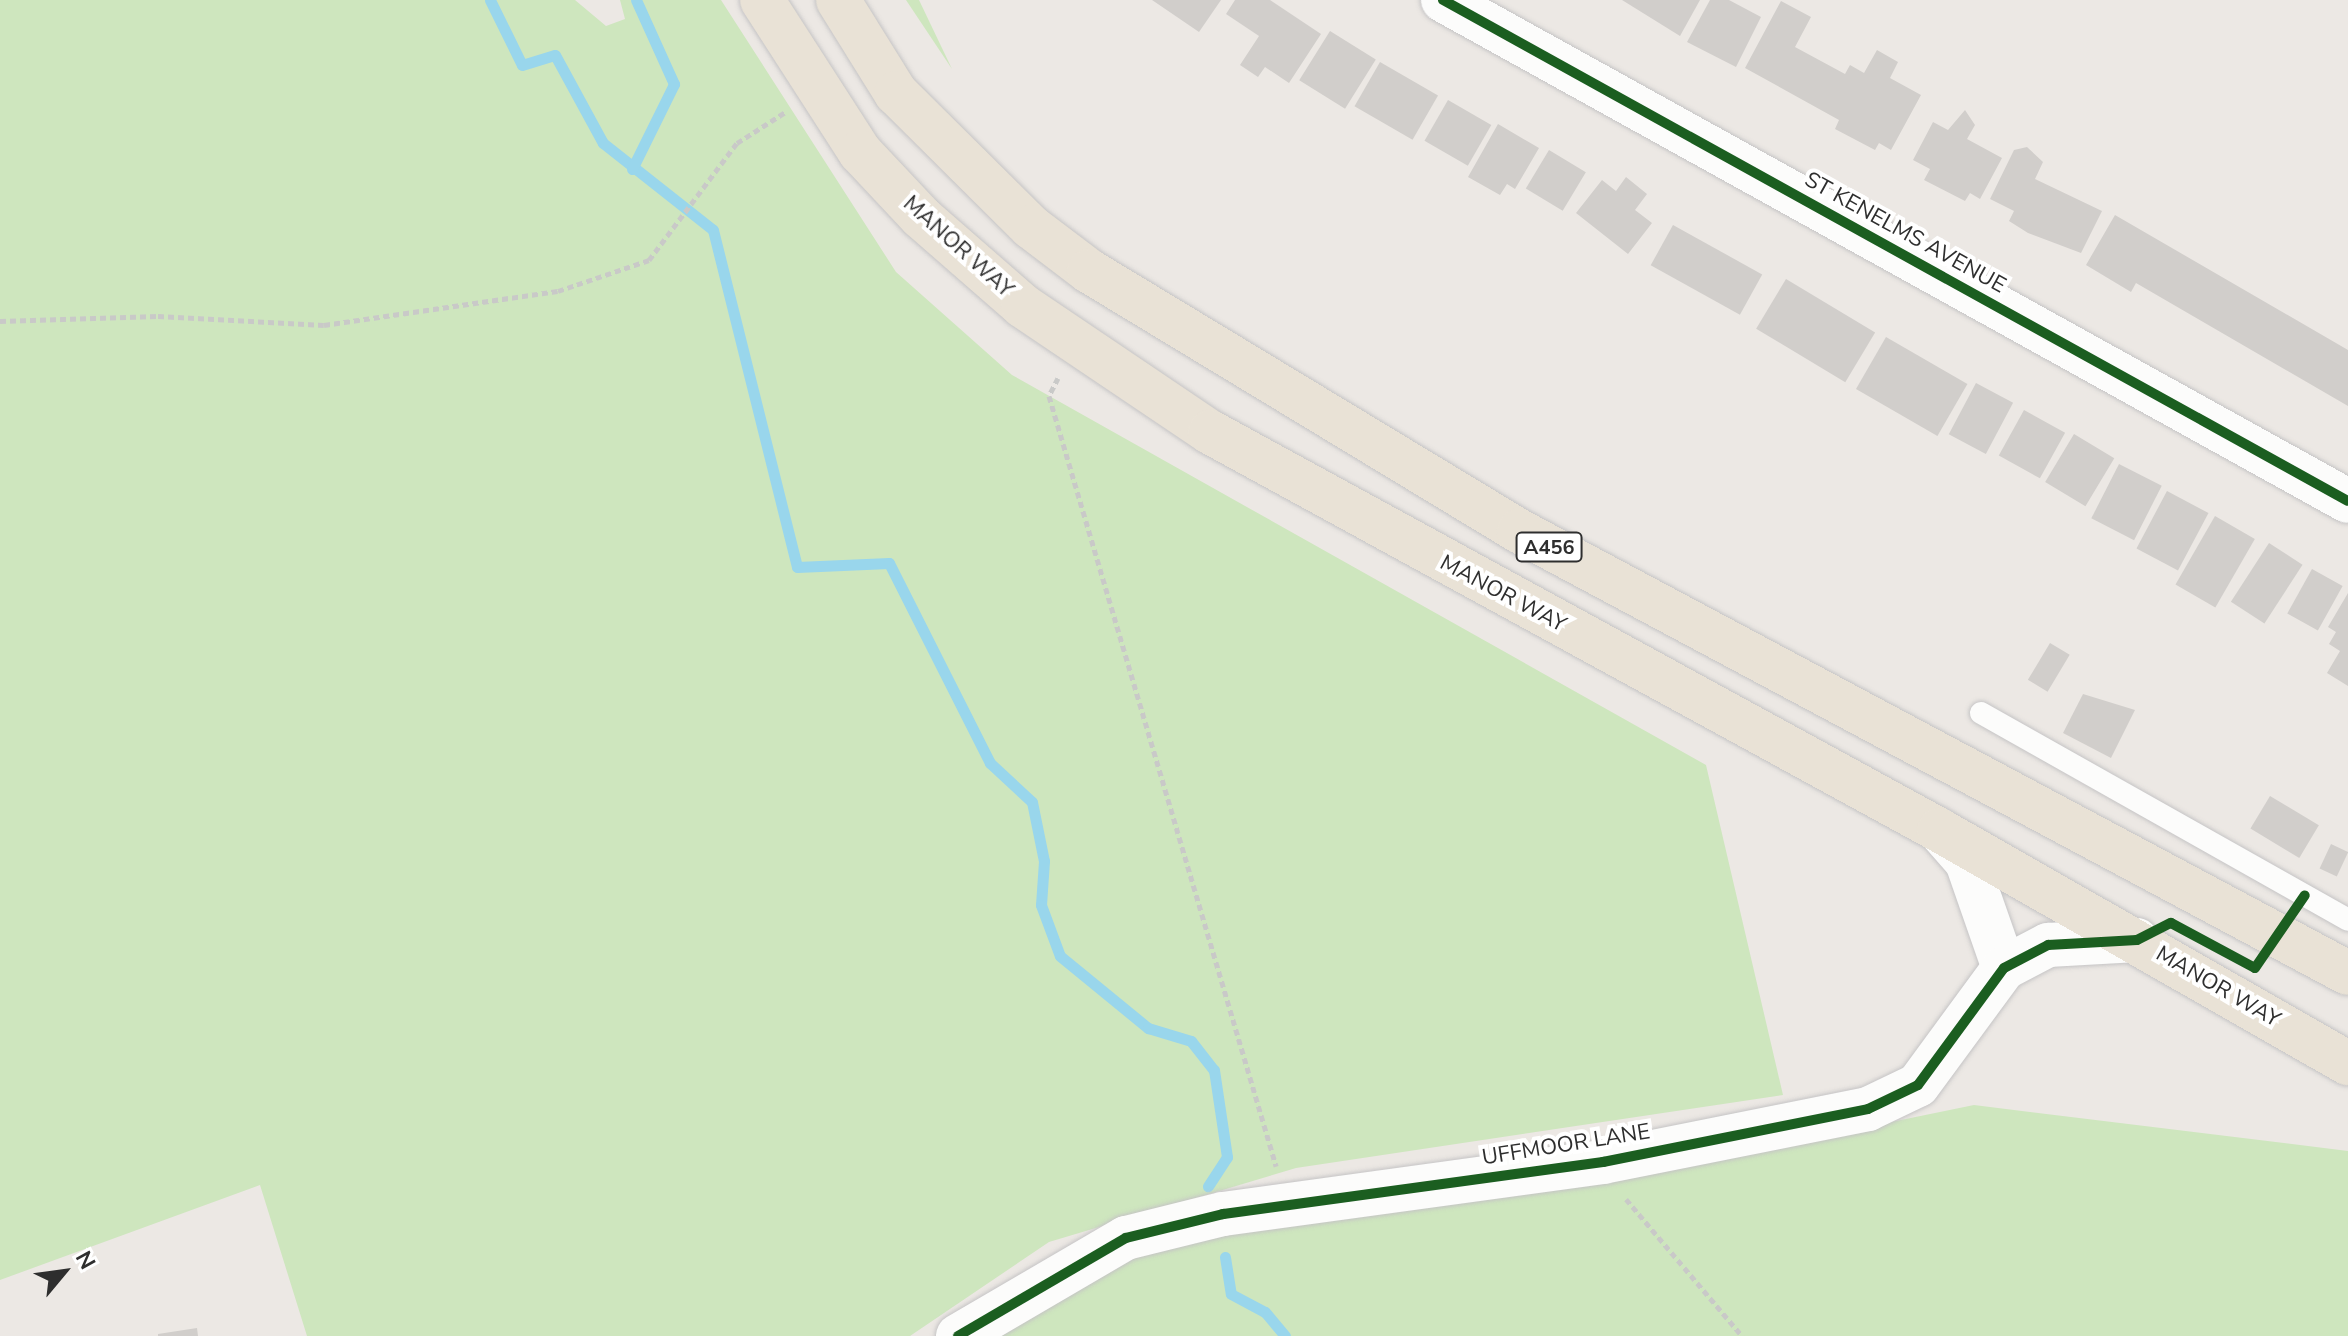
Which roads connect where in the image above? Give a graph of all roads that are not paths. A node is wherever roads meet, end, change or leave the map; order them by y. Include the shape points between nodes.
1 (762, 0) edge
2 (838, 0) edge
3 (1443, 0) edge
4 (2348, 501) edge
5 (1981, 713) dead end
6 (1939, 830) junction
7 (2348, 920) edge
8 (2137, 940) junction
9 (2004, 968) junction
10 (2348, 973) edge
11 (2348, 1063) edge
12 (958, 1336) edge

1 - 6 highway, MANOR WAY via 860,152 921,217 1076,342 1210,432
2 - 10 highway, A456 via 896,93 1031,227 1089,271 1519,531
3 - 4 street, ST KENELMS AVENUE
5 - 7 lane
6 - 8 highway, MANOR WAY
6 - 9 street via 1967,862
8 - 9 street, UFFMOOR LANE via 2048,945
8 - 11 highway, MANOR WAY
9 - 12 street, UFFMOOR LANE via 1918,1085 1868,1109 1603,1162 1285,1205 1126,1238

